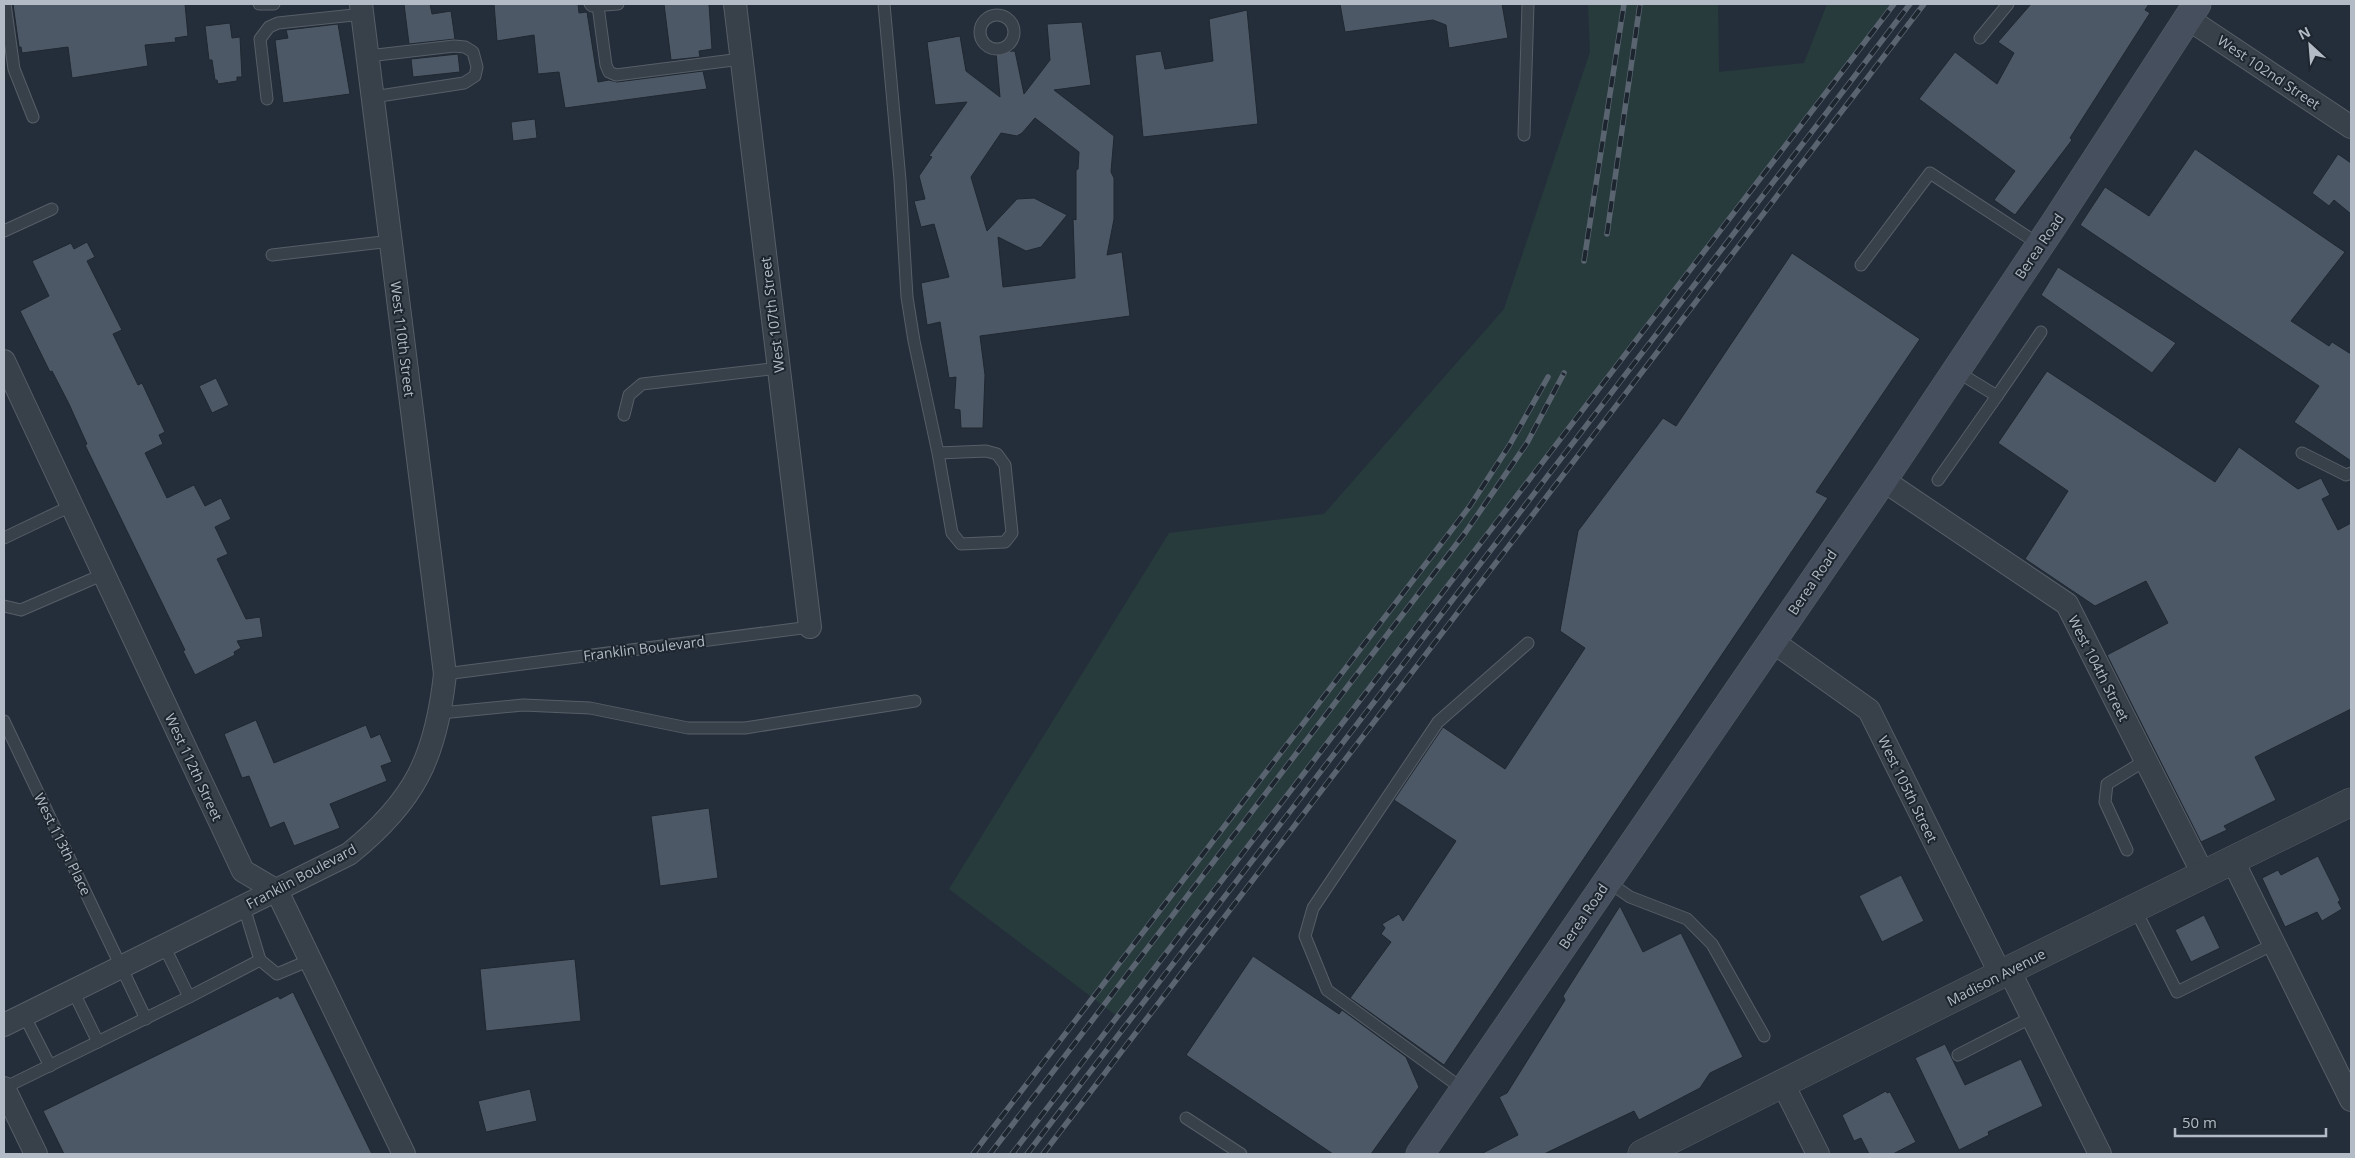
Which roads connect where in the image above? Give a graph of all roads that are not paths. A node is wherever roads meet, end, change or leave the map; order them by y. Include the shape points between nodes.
1 (5, 4) edge
2 (259, 4) edge
3 (274, 4) edge
4 (618, 4) edge
5 (734, 4) edge
6 (884, 4) edge
7 (1528, 4) edge
8 (2008, 4) edge
9 (594, 5) edge
10 (362, 9) edge
11 (2192, 11) edge
12 (1980, 38) dead end
13 (368, 56) junction
14 (741, 59) junction
15 (373, 96) junction
16 (268, 100) dead end
17 (32, 117) dead end
18 (2351, 127) edge
19 (1524, 135) dead end
20 (52, 209) dead end
21 (4, 231) edge
22 (391, 241) junction
23 (2040, 245) junction
24 (272, 255) dead end
25 (1861, 266) dead end
26 (2041, 332) dead end
27 (4, 361) edge
28 (779, 368) junction
29 (1956, 371) junction
30 (1996, 396) junction
31 (624, 415) dead end
32 (938, 453) junction
33 (2302, 453) dead end
34 (2351, 473) edge
35 (1883, 480) junction
36 (1938, 480) dead end
37 (72, 506) junction
38 (4, 538) edge
39 (104, 574) junction
40 (4, 606) edge
41 (810, 627) joint
42 (1772, 641) junction
43 (1528, 643) dead end
44 (445, 674) junction
45 (915, 701) dead end
46 (441, 713) junction
47 (4, 721) edge
48 (2146, 760) junction
49 (2351, 802) edge
50 (2127, 850) dead end
51 (2233, 861) junction
52 (2204, 876) junction
53 (1607, 882) junction
54 (277, 891) junction
55 (244, 907) junction
56 (2136, 909) junction
57 (2274, 944) junction
58 (164, 946) junction
59 (260, 960) junction
60 (310, 960) junction
61 (122, 967) junction
62 (2005, 973) junction
63 (73, 991) junction
64 (189, 998) junction
65 (24, 1015) junction
66 (2032, 1016) junction
67 (146, 1019) junction
68 (4, 1025) edge
69 (1764, 1036) dead end
70 (98, 1042) junction
71 (1958, 1055) dead end
72 (50, 1066) junction
73 (1783, 1084) junction
74 (4, 1088) edge
75 (1464, 1090) junction
76 (2351, 1100) edge
77 (1186, 1118) dead end
78 (36, 1154) edge
79 (404, 1154) edge
80 (1240, 1154) edge
81 (1420, 1154) edge
82 (1642, 1154) edge
83 (1818, 1154) edge
84 (2100, 1154) edge

1 - 17 lane via 14,69
2 - 3 lane
4 - 9 lane
5 - 14 street, West 107th Street
6 - 32 lane via 907,297
7 - 19 lane
8 - 12 lane
9 - 14 lane via 606,65 609,72 616,75
10 - 13 street, West 110th Street
10 - 16 lane via 269,27 260,40
11 - 18 street, West 102nd Street
11 - 23 main road, Berea Road
13 - 15 street, West 110th Street
13 - 15 lane via 460,46 473,52 477,68 475,76 464,83
14 - 28 street, West 107th Street
15 - 22 street, West 110th Street
20 - 21 lane
22 - 24 lane
22 - 44 street, West 110th Street
23 - 25 lane via 1930,174
23 - 29 main road, Berea Road
26 - 30 lane
27 - 37 street, West 112th Street
28 - 31 lane via 642,384 629,395
28 - 41 street, West 107th Street
29 - 30 lane
29 - 35 main road, Berea Road
30 - 36 lane
32 - 32 lane via 952,533 961,544 1005,542 1012,533 1004,465 996,454 986,451
33 - 34 lane via 2346,475
35 - 42 main road, Berea Road
35 - 48 street, West 104th Street via 2067,604
37 - 38 lane
37 - 39 street, West 112th Street
39 - 40 lane via 20,610
39 - 54 street, West 112th Street via 243,871
41 - 44 lane, Franklin Boulevard
42 - 53 main road, Berea Road
42 - 62 street, West 105th Street via 1869,710
43 - 75 lane via 1438,722 1313,908 1305,936 1327,990
44 - 46 street, Franklin Boulevard
45 - 46 lane via 746,728 688,728 590,708 523,705
46 - 54 street, Franklin Boulevard via 431,748 414,783 394,813 349,854
47 - 61 lane, West 113th Place
48 - 50 lane via 2107,784 2105,802
48 - 52 street, West 104th Street
49 - 51 street, Madison Avenue
51 - 52 street, Madison Avenue
51 - 57 street
52 - 56 street, Madison Avenue
53 - 69 lane via 1630,897 1687,919 1712,944
53 - 75 main road, Berea Road
54 - 55 street, Franklin Boulevard
54 - 60 street
55 - 58 street, Franklin Boulevard
55 - 59 lane
56 - 57 lane via 2177,992
56 - 62 street, Madison Avenue
57 - 76 street
58 - 61 street, Franklin Boulevard
58 - 64 lane
59 - 60 lane via 277,974
59 - 64 lane
60 - 79 street
61 - 63 street, Franklin Boulevard
61 - 67 lane, West 113th Place
62 - 66 street, West 105th Street
62 - 73 street, Madison Avenue
63 - 65 street, Franklin Boulevard
63 - 70 lane
64 - 67 lane
65 - 68 street, Franklin Boulevard
65 - 72 lane
66 - 71 lane
66 - 84 street, West 105th Street
67 - 70 lane
70 - 72 lane
72 - 74 lane
73 - 82 street, Madison Avenue
73 - 83 street
74 - 78 street
75 - 81 main road, Berea Road
77 - 80 lane

